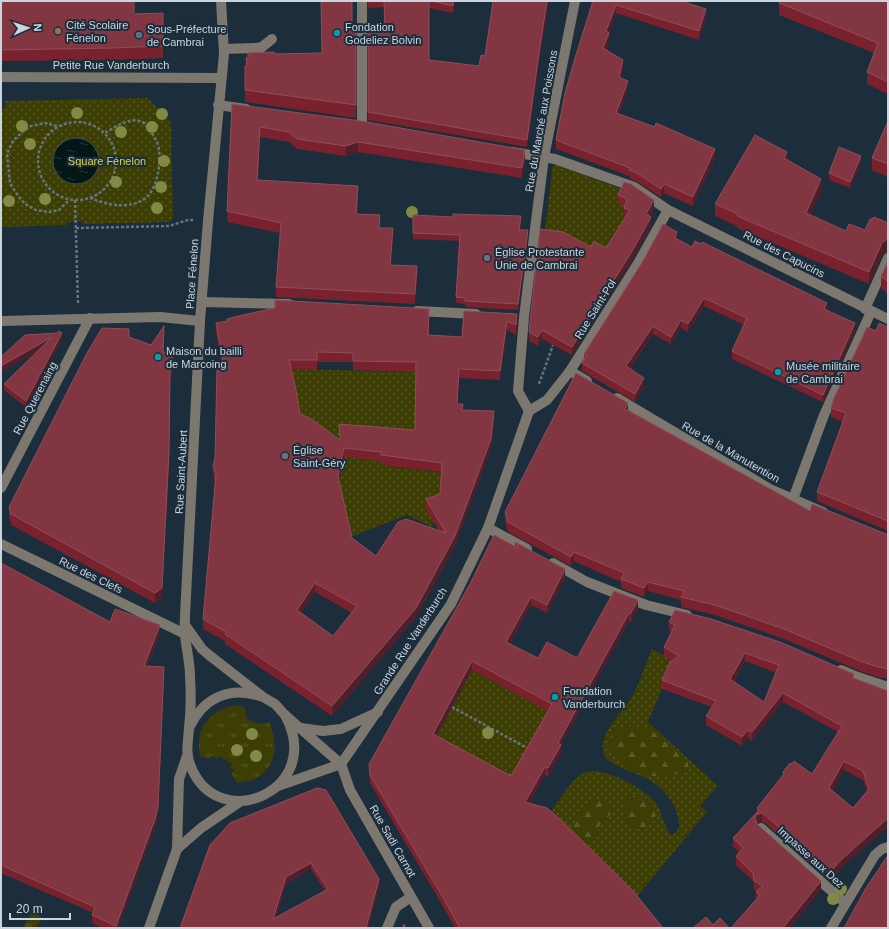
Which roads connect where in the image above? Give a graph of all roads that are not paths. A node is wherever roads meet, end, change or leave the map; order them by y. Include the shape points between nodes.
1 (221, 1) edge
2 (362, 1) edge
3 (575, 1) edge
4 (272, 38) dead end
5 (224, 49) junction
6 (1, 77) edge
7 (222, 78) junction
8 (218, 105) junction
9 (256, 110) edge
10 (362, 125) edge
11 (499, 149) edge
12 (544, 157) junction
13 (668, 210) junction
14 (888, 258) edge
15 (202, 302) junction
16 (295, 304) edge
17 (406, 310) edge
18 (868, 310) junction
19 (485, 315) edge
20 (90, 318) junction
21 (888, 319) edge
22 (1, 321) edge
23 (200, 321) junction
24 (570, 371) junction
25 (598, 387) edge
26 (612, 395) edge
27 (529, 411) junction
28 (1, 488) edge
29 (793, 499) junction
30 (835, 517) edge
31 (488, 528) junction
32 (1, 544) edge
33 (699, 617) edge
34 (185, 629) junction
35 (830, 666) edge
36 (888, 687) edge
37 (263, 697) junction
38 (378, 712) junction
39 (285, 715) junction
40 (301, 728) junction
41 (189, 729) junction
42 (187, 756) junction
43 (341, 764) junction
44 (278, 786) junction
45 (241, 801) junction
46 (761, 828) edge
47 (888, 847) edge
48 (177, 849) junction
49 (412, 897) junction
50 (845, 903) junction
51 (149, 928) edge
52 (387, 928) edge
53 (429, 928) edge
54 (831, 928) edge

1 - 5 street, Place Fénelon
2 - 10 street
3 - 12 street, Rue du Marché aux Poissons
4 - 5 street via 262,47
5 - 7 street, Place Fénelon
6 - 7 street, Petite Rue Vanderburch
7 - 8 street, Place Fénelon
8 - 9 street
8 - 15 street, Place Fénelon
11 - 12 street, Rue des Capucins
12 - 13 street, Rue des Capucins via 634,188
12 - 27 street, Rue du Marché aux Poissons via 520,317 518,391
13 - 18 street, Rue des Capucins
13 - 24 street, Rue Saint-Pol
14 - 18 street
15 - 16 street
15 - 23 street, Place Fénelon
17 - 19 street
18 - 21 street, Rue des Capucins
18 - 29 street via 824,415
20 - 22 street, Place Fénelon
20 - 23 street, Place Fénelon via 160,317
20 - 28 street, Rue Querenaing
23 - 34 street, Rue Saint-Aubert
24 - 25 street
24 - 27 street, Rue Saint-Pol via 547,400
26 - 29 street, Rue de la Manutention via 770,489
27 - 31 street, Grande Rue Vanderburch
29 - 30 street, Rue de la Manutention
31 - 33 street via 587,582 646,605
31 - 38 street, Grande Rue Vanderburch via 451,604
32 - 34 street, Rue des Clefs via 170,626
34 - 37 street via 202,649
34 - 41 street, Rue Saint-Aubert via 190,676
35 - 36 street
37 - 39 street via 276,704
37 - 41 street via 236,692 222,695 202,708
38 - 40 street via 341,729 323,731
38 - 43 street, Grande Rue Vanderburch
39 - 40 street
39 - 44 street via 292,731 295,748 288,774
40 - 43 street
41 - 42 street via 186,742
42 - 45 street via 195,776 210,792 230,800
42 - 48 street via 179,778
43 - 44 street
43 - 49 street, Rue Sadi Carnot via 350,790
44 - 45 street via 261,797
45 - 48 street via 201,828
46 - 50 street, Impasse aux Dez
47 - 50 street via 875,855
48 - 51 street
49 - 52 street via 396,907
49 - 53 street, Rue Sadi Carnot
50 - 54 street

